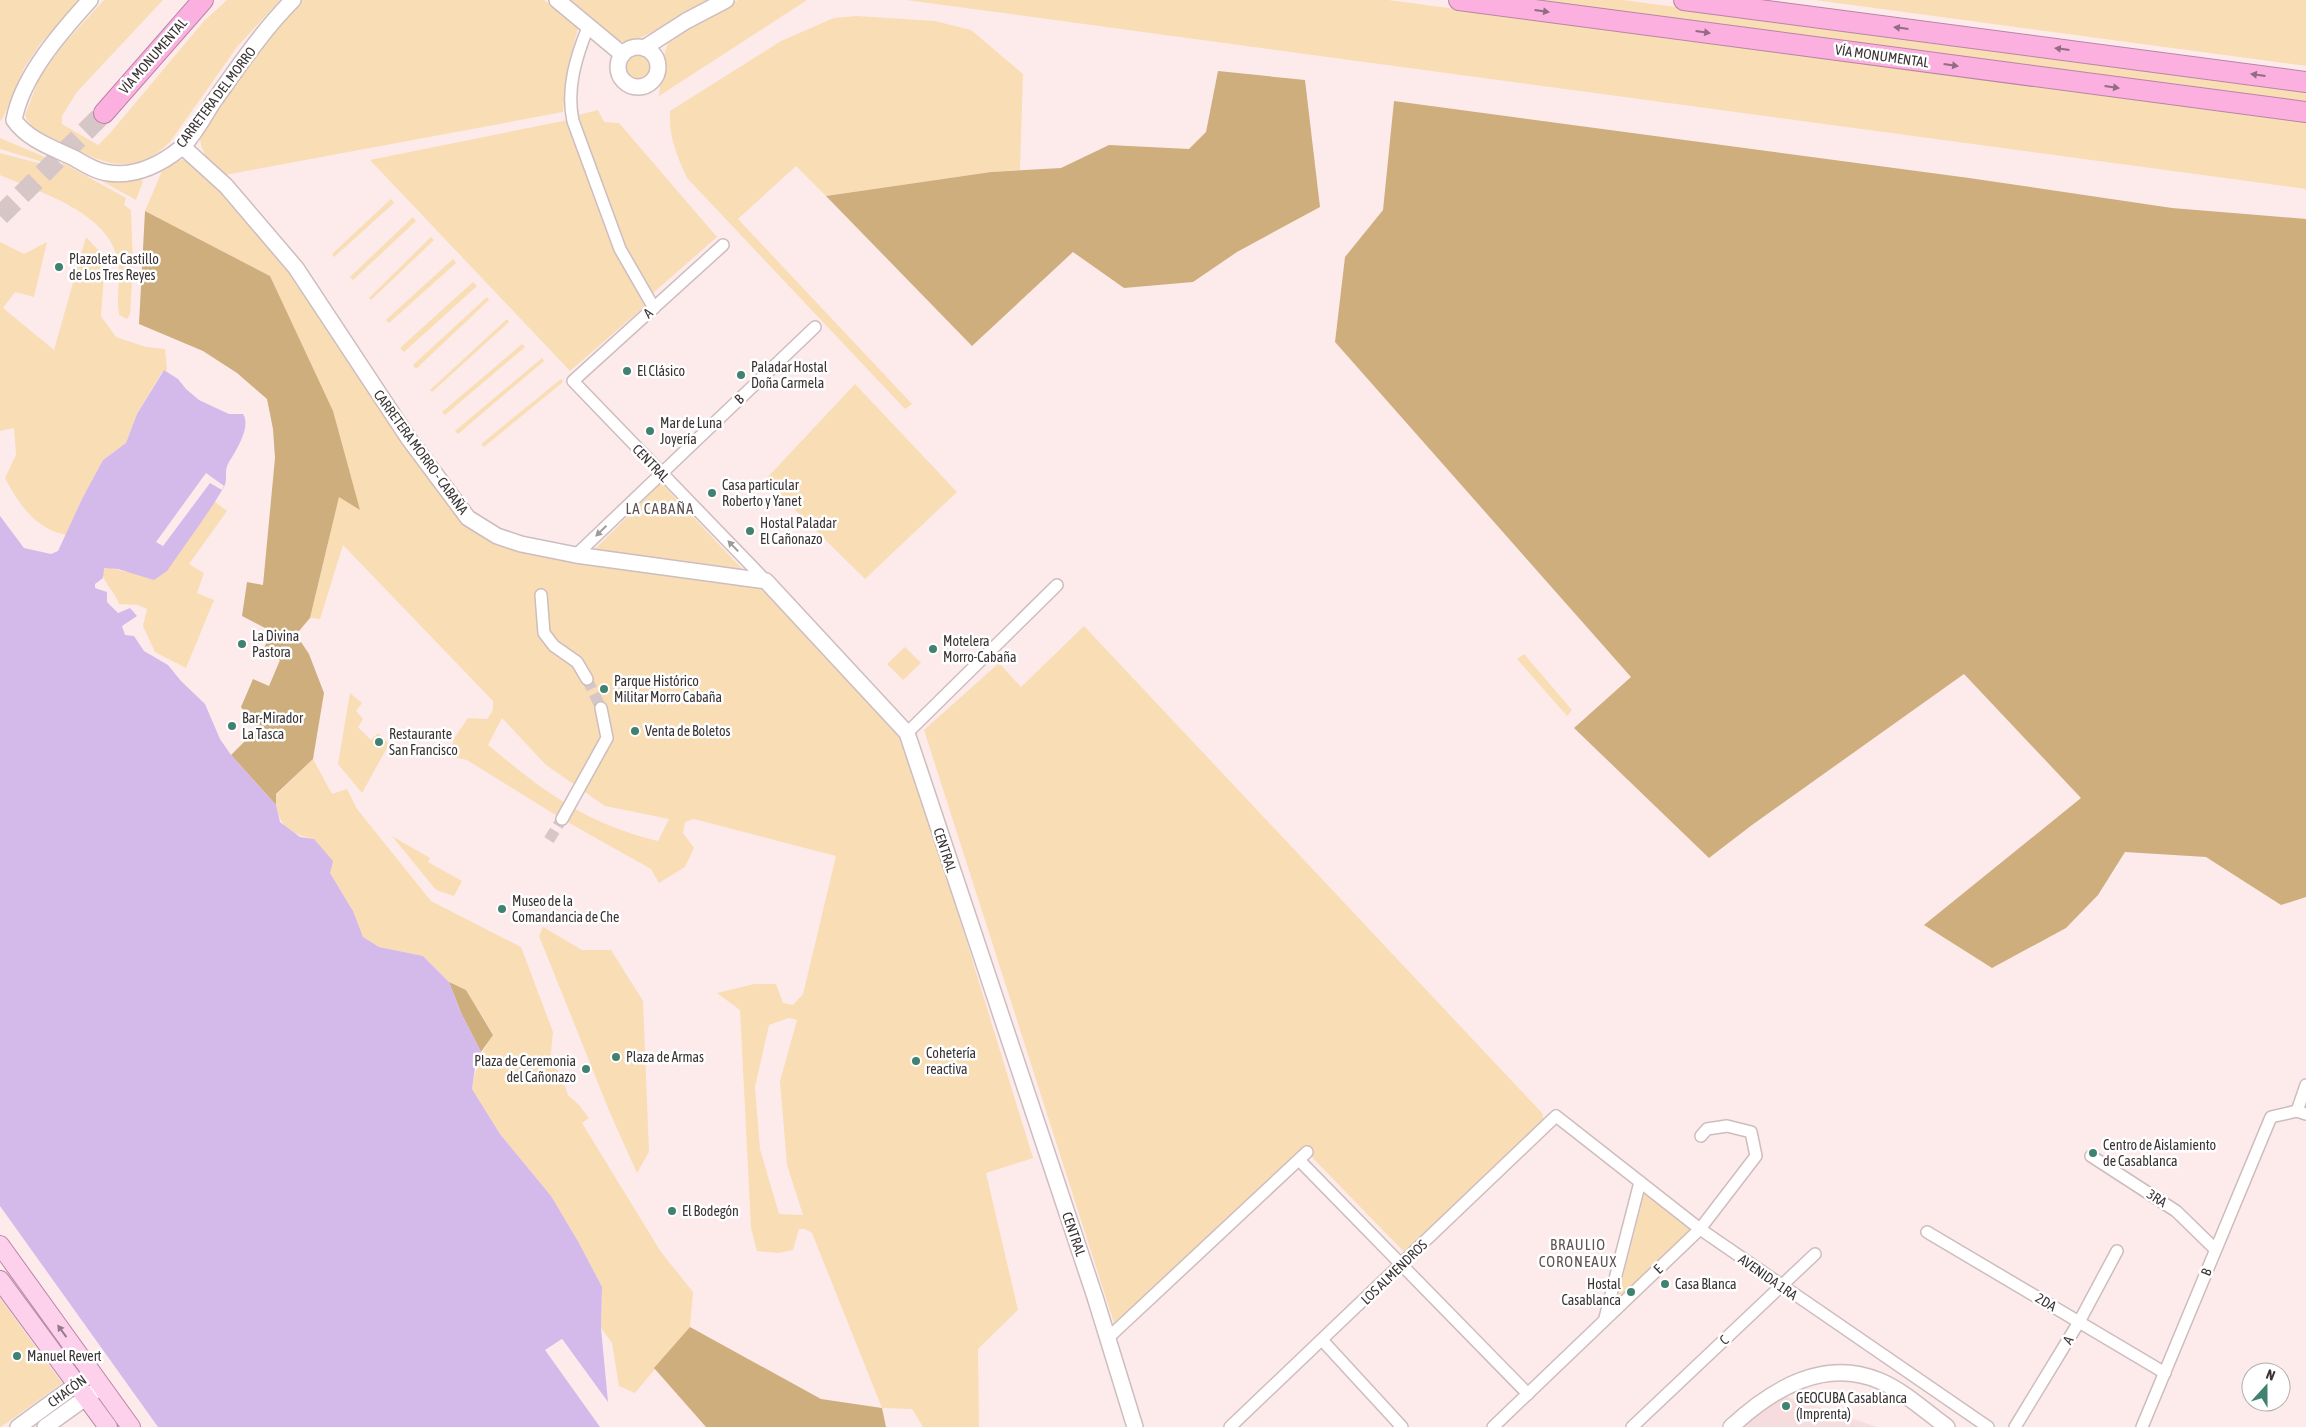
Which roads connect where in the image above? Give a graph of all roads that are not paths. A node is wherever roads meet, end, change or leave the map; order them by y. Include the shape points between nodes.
1 (90, 0) edge
2 (185, 0) edge
3 (203, 0) edge
4 (294, 0) edge
5 (556, 0) edge
6 (726, 0) edge
7 (1459, 0) edge
8 (1684, 0) edge
9 (588, 27) junction
10 (644, 48) junction
11 (622, 54) junction
12 (2306, 82) edge
13 (2306, 112) edge
14 (183, 146) junction
15 (723, 245) dead end
16 (654, 308) junction
17 (811, 330) dead end
18 (573, 381) joint
19 (661, 473) junction
20 (576, 555) junction
21 (766, 582) junction
22 (1057, 585) dead end
23 (541, 595) dead end
24 (587, 680) tunnel mouth
25 (600, 708) tunnel mouth
26 (907, 733) junction
27 (562, 819) tunnel mouth
28 (2306, 1085) edge
29 (2302, 1113) edge
30 (1556, 1116) joint
31 (1702, 1136) dead end
32 (2091, 1156) dead end
33 (1640, 1182) junction
34 (1700, 1229) junction
35 (1927, 1232) dead end
36 (0, 1245) edge
37 (2215, 1249) junction
38 (2117, 1251) dead end
39 (1816, 1254) dead end
40 (1401, 1265) junction
41 (0, 1280) edge
42 (1781, 1286) junction
43 (1604, 1320) junction
44 (2079, 1322) junction
45 (1108, 1338) junction
46 (1322, 1340) junction
47 (1895, 1364) junction
48 (2164, 1373) junction
49 (97, 1380) junction
50 (1880, 1381) junction
51 (82, 1391) junction
52 (1528, 1394) junction
53 (18, 1427) edge
54 (45, 1427) edge
55 (108, 1427) edge
56 (131, 1427) edge
57 (1135, 1427) edge
58 (1230, 1427) edge
59 (1402, 1427) edge
60 (1493, 1427) edge
61 (1632, 1427) edge
62 (1731, 1427) edge
63 (1947, 1427) edge
64 (1988, 1427) edge
65 (2015, 1427) edge
66 (2142, 1427) edge

1 - 14 street, CARRETERA DEL MORRO via 46,54 23,91 14,120 36,140 108,174 127,174 145,169
2 - 3 highway, VÍA MONUMENTAL via 99,109
4 - 14 street, CARRETERA DEL MORRO via 241,63
5 - 9 street
6 - 10 street
7 -> 13 highway, VÍA MONUMENTAL
12 -> 8 highway
9 - 11 street
9 - 16 street via 570,89 573,121 620,249
10 - 11 street via 632,48
10 - 11 street via 654,56 658,68 654,80 643,87 631,86 621,79 617,67
14 - 20 street, CARRETERA MORRO - CABAÑA via 226,186 296,268 408,439 468,518 497,536
15 - 16 street, A
16 - 18 street, A
17 - 19 street, B
18 - 19 street, CENTRAL
19 -> 20 street, B
21 -> 19 street, CENTRAL
20 - 21 street, CARRETERA MORRO - CABAÑA
21 - 26 street, CENTRAL
22 - 26 street
23 - 24 street via 544,633 554,646 582,668
25 - 27 street via 607,738
26 - 45 street, CENTRAL
28 - 29 street
29 - 37 street, B via 2271,1117
30 - 33 street, AVENIDA 1RA
30 - 40 street, LOS ALMENDROS
31 - 34 street, E via 1707,1129 1727,1126 1750,1132 1756,1156
32 - 37 street, 3RA via 2176,1211
33 - 34 street, AVENIDA 1RA
33 - 43 street
34 - 42 street, AVENIDA 1RA
34 - 43 street, E
35 - 44 street, 2DA
49 -> 36 main road
37 - 48 street, B
38 - 44 street, A
39 - 42 street, C
40 - 45 street via 1303,1156
40 - 46 street, LOS ALMENDROS
40 - 52 street
41 - 51 main road
42 - 47 street, AVENIDA 1RA
42 - 61 street, C
43 - 52 street, E
44 - 48 street, 2DA
44 - 65 street, A
45 - 57 street, CENTRAL
46 - 58 street, LOS ALMENDROS
46 - 59 street
47 - 50 street
47 - 64 street, AVENIDA 1RA
48 - 66 street, B
49 - 51 street, CHACÓN
49 - 56 main road
50 - 62 street via 1847,1372 1818,1375 1789,1384
50 - 63 street
51 - 53 street, CHACÓN
51 - 54 street, CHACÓN
51 - 55 main road
52 - 60 street, E

